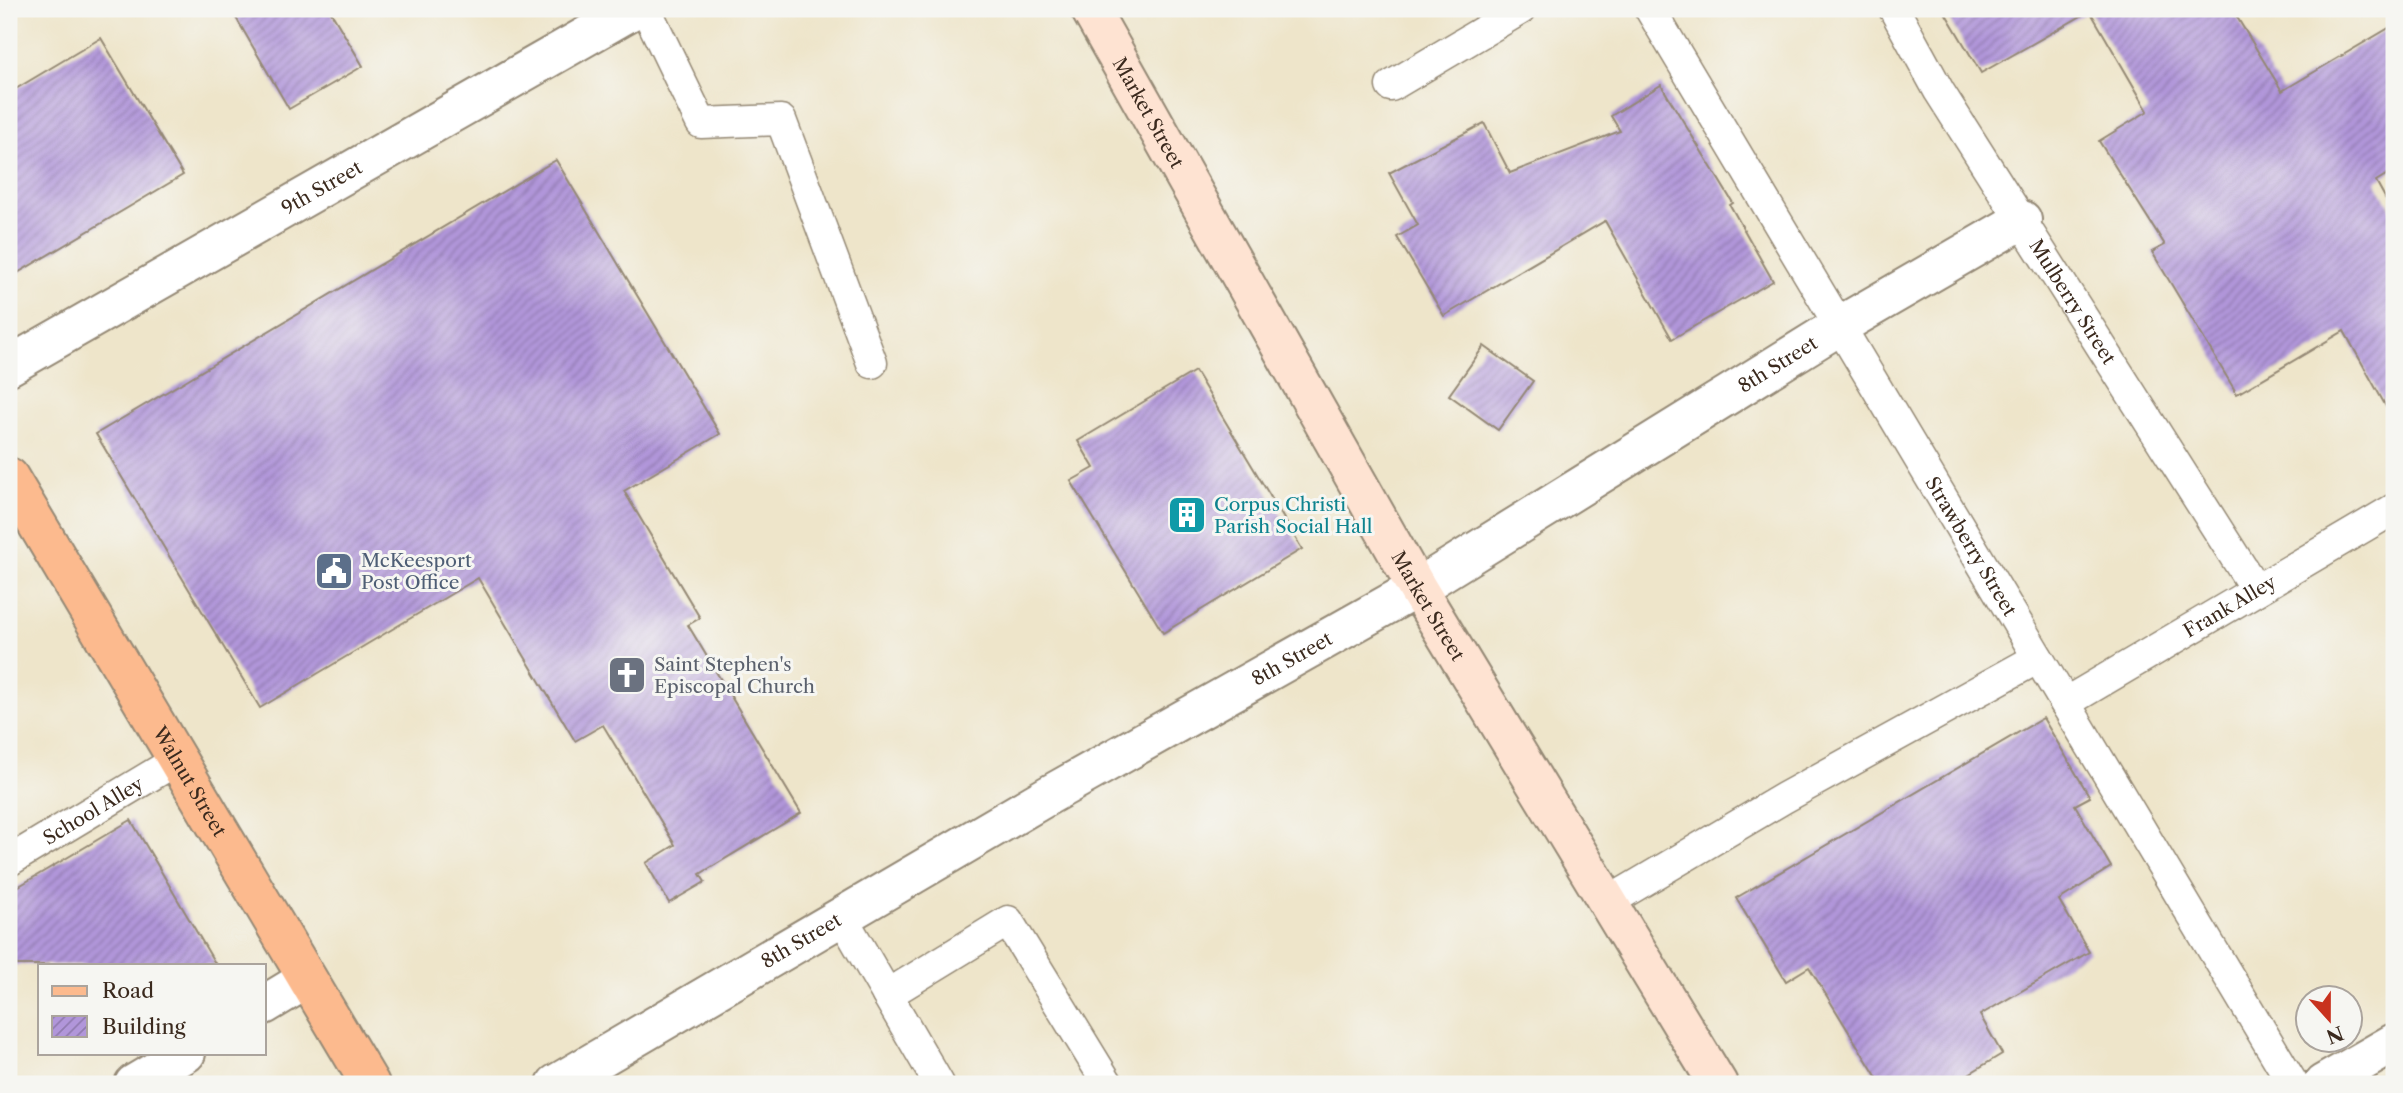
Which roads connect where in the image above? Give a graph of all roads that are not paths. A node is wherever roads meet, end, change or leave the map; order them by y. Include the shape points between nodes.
1 (634, 9) edge
2 (646, 9) edge
3 (1090, 9) edge
4 (1521, 9) edge
5 (1650, 9) edge
6 (1894, 9) edge
7 (1391, 86) dead end
8 (2022, 220) junction
9 (1839, 326) junction
10 (872, 363) dead end
11 (9, 366) edge
12 (9, 477) edge
13 (2394, 509) edge
14 (1417, 588) junction
15 (2256, 590) junction
16 (2038, 658) junction
17 (2065, 703) junction
18 (177, 760) junction
19 (9, 861) edge
20 (1608, 902) junction
21 (842, 917) junction
22 (307, 979) junction
23 (887, 995) junction
24 (266, 1004) edge
25 (2394, 1042) edge
26 (184, 1054) edge
27 (134, 1084) edge
28 (370, 1084) edge
29 (556, 1084) edge
30 (939, 1084) edge
31 (1108, 1084) edge
32 (1718, 1084) edge
33 (2293, 1084) edge
34 (2322, 1084) edge

1 - 11 street, 9th Street
2 - 10 lane via 701,122 780,120
3 - 14 main road, Market Street
4 - 7 lane
5 - 9 lane, Strawberry Street
6 - 8 lane, Mulberry Street via 1939,91
8 - 9 street, 8th Street
8 - 15 lane, Mulberry Street
9 - 14 street, 8th Street
9 - 16 lane, Strawberry Street
12 - 18 main road, Walnut Street
13 - 15 lane, Frank Alley
14 - 20 main road, Market Street
14 - 21 street, 8th Street
15 - 17 lane, Frank Alley
16 - 17 lane, Strawberry Street
16 - 20 lane via 1784,798
17 - 33 lane, Strawberry Street
18 - 19 lane, School Alley
18 - 22 main road, Walnut Street
20 - 32 main road, Market Street
21 - 23 lane
21 - 29 street, 8th Street
22 - 24 street
22 - 28 main road, Walnut Street
23 - 30 lane
23 - 31 lane via 1008,921
25 - 34 street
26 - 27 street

